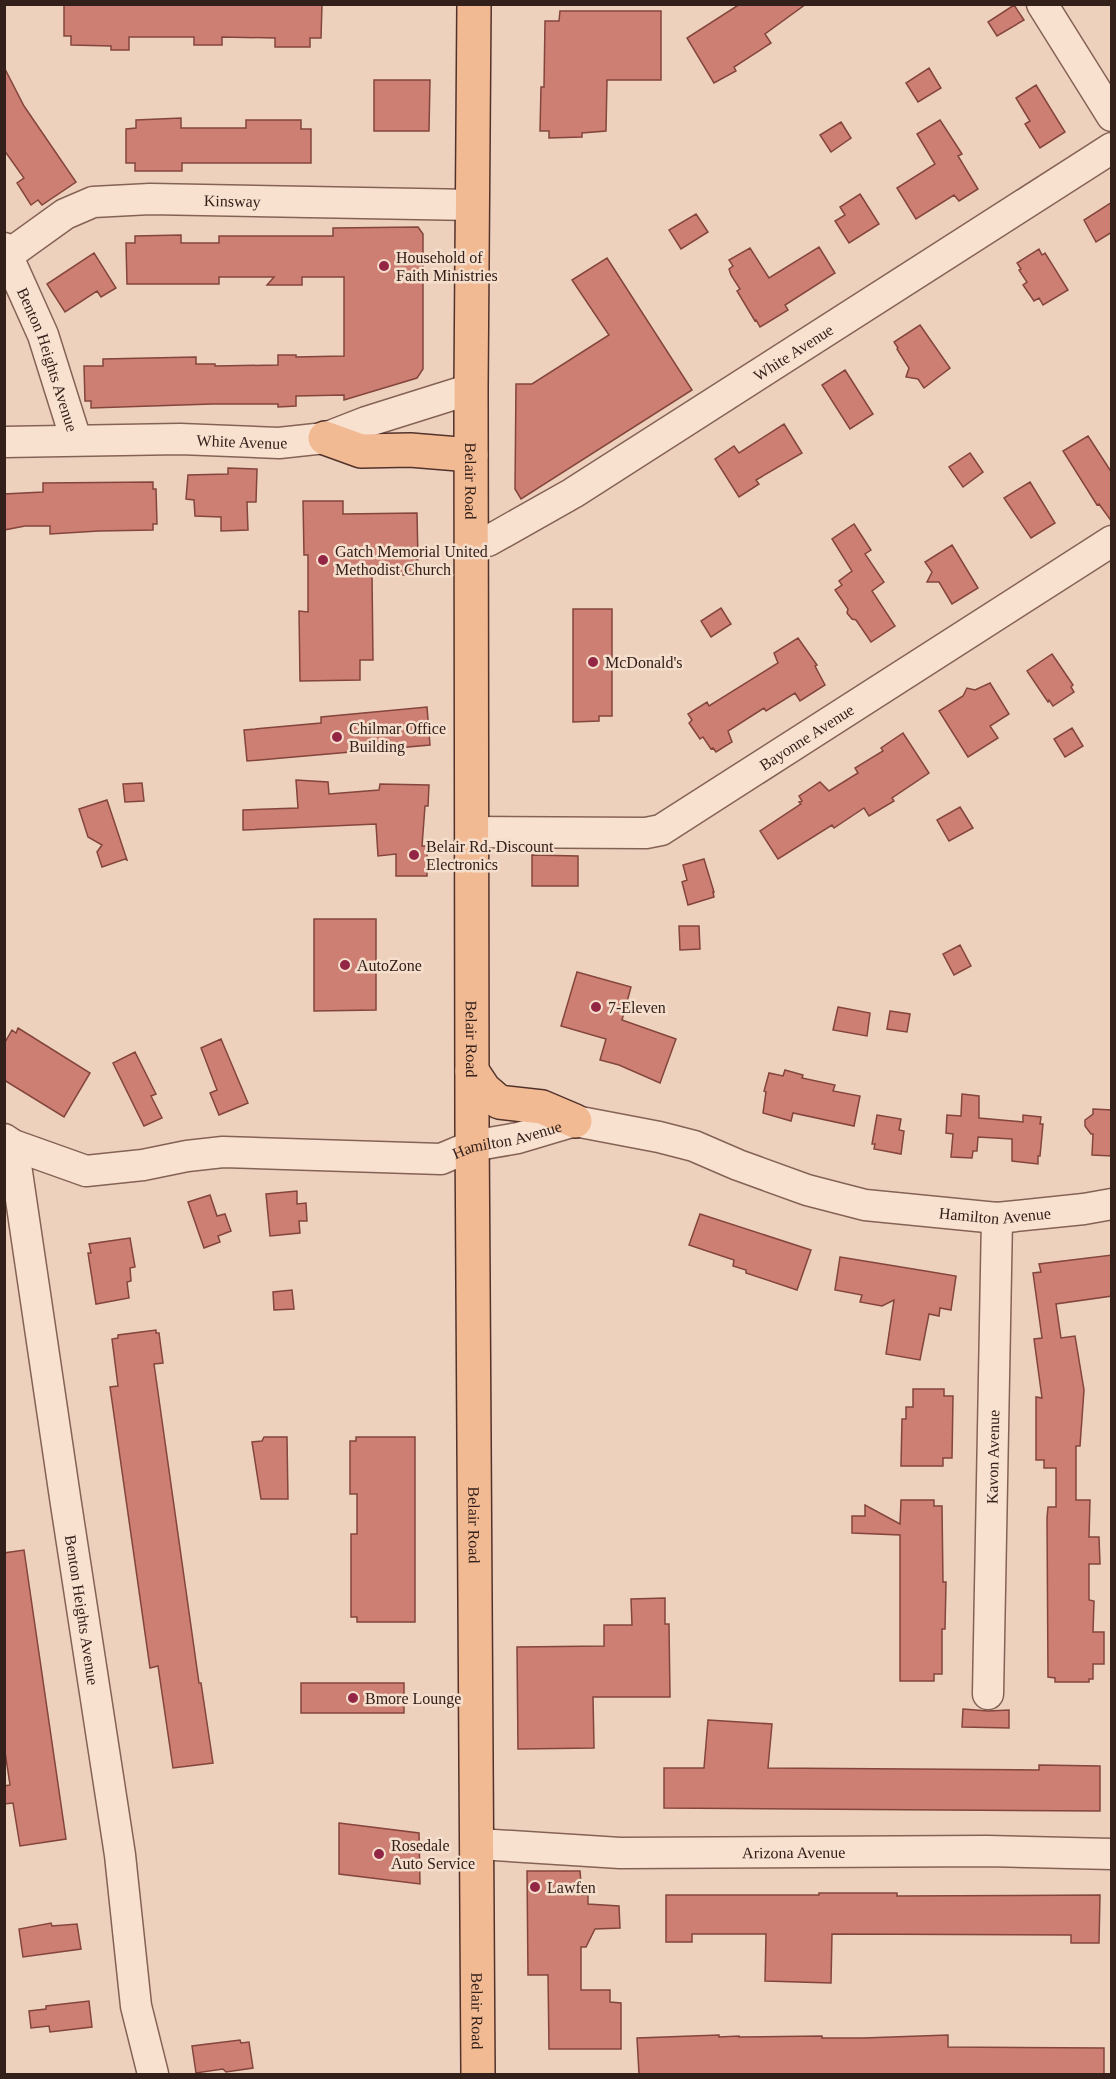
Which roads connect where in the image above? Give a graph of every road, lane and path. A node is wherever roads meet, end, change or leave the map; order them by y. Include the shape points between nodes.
1 (474, 4) edge
2 (1042, 4) edge
3 (1112, 116) edge
4 (1112, 148) edge
5 (473, 205) junction
6 (6, 251) edge
7 (471, 389) junction
8 (325, 438) junction
9 (76, 440) junction
10 (4, 442) edge
11 (471, 456) junction
12 (471, 540) junction
13 (1112, 541) edge
14 (472, 832) junction
15 (472, 1071) junction
16 (575, 1121) junction
17 (9, 1142) edge
18 (472, 1146) junction
19 (1112, 1204) edge
20 (997, 1218) junction
21 (988, 1694) dead end
22 (478, 1844) junction
23 (1112, 1854) edge
24 (153, 2074) edge
25 (478, 2074) edge

1 - 5 main road, Belair Road
2 - 3 street
4 - 12 street, White Avenue via 573,493 488,541
5 - 6 street, Kinsway via 150,199 93,202 65,214
5 - 7 main road, Belair Road
6 - 9 street, Benton Heights Avenue via 43,335
7 - 8 street, White Avenue
7 - 11 main road, Belair Road
8 - 9 street, White Avenue via 279,443
8 - 11 main road via 361,451 410,450
9 - 10 street, White Avenue
11 - 12 main road, Belair Road
12 - 14 main road, Belair Road
13 - 14 street, Bayonne Avenue via 661,830
14 - 15 main road, Belair Road
15 - 16 main road via 499,1102 542,1107
15 - 18 main road, Belair Road
16 - 18 street, Hamilton Avenue via 518,1138
16 - 20 street, Hamilton Avenue via 694,1146 798,1187 865,1205
17 - 18 street, Hamilton Avenue via 86,1171 223,1152 441,1159
17 - 24 street, Benton Heights Avenue via 120,1855 136,2006
18 - 22 main road, Belair Road
19 - 20 street, Hamilton Avenue
20 - 21 street, Kavon Avenue
22 - 23 street, Arizona Avenue via 620,1853
22 - 25 main road, Belair Road

